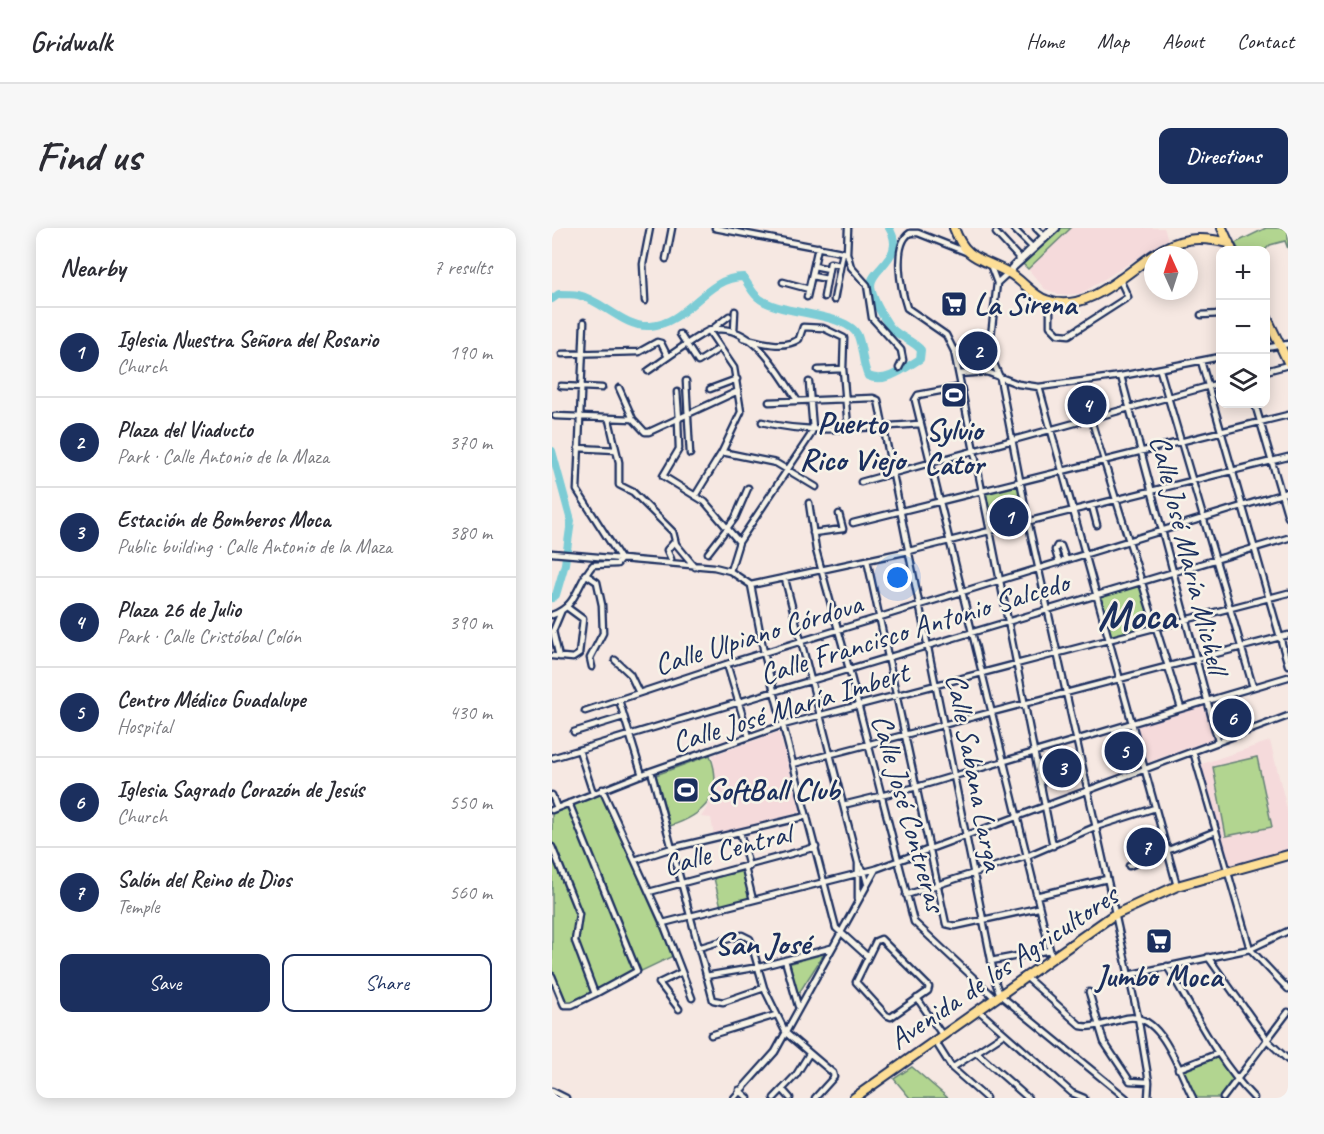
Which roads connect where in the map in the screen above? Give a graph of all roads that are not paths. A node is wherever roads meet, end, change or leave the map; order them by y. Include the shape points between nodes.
1 (650, 228) edge
2 (672, 228) edge
3 (715, 228) edge
4 (848, 228) edge
5 (1013, 228) edge
6 (1036, 228) edge
7 (1052, 228) edge
8 (1057, 228) edge
9 (1222, 228) edge
10 (955, 231) edge
11 (996, 233) dead end
12 (1044, 236) junction
13 (948, 246) junction
14 (1167, 246) edge
15 (1227, 246) edge
16 (1230, 246) edge
17 (818, 247) junction
18 (1032, 247) junction
19 (966, 252) junction
20 (845, 253) junction
21 (666, 259) dead end
22 (1020, 259) junction
23 (1144, 261) edge
24 (840, 265) junction
25 (814, 266) junction
26 (991, 267) junction
27 (829, 269) junction
28 (1008, 273) junction
29 (812, 276) junction
30 (1119, 278) junction
31 (827, 279) junction
32 (783, 282) dead end
33 (997, 283) junction
34 (809, 289) junction
35 (807, 297) dead end
36 (824, 297) dead end
37 (834, 300) dead end
38 (1046, 300) junction
39 (645, 302) dead end
40 (735, 311) dead end
41 (1216, 314) edge
42 (1200, 315) dead end
43 (729, 316) dead end
44 (584, 322) dead end
45 (1270, 322) edge
46 (710, 330) junction
47 (734, 332) junction
48 (680, 334) dead end
49 (743, 338) junction
50 (687, 345) junction
51 (1284, 345) edge
52 (720, 348) junction
53 (989, 349) junction
54 (954, 351) junction
55 (562, 354) dead end
56 (582, 355) junction
57 (668, 357) junction
58 (1216, 358) edge
59 (1201, 361) junction
60 (1288, 364) edge
61 (898, 368) dead end
62 (843, 369) junction
63 (818, 370) dead end
64 (1160, 370) junction
65 (1270, 370) edge
66 (648, 371) dead end
67 (987, 372) junction
68 (959, 374) junction
69 (1121, 376) junction
70 (1000, 378) junction
71 (737, 379) junction
72 (686, 381) dead end
73 (808, 382) dead end
74 (1216, 384) edge
75 (561, 386) dead end
76 (1208, 386) junction
77 (580, 387) junction
78 (961, 387) junction
79 (1040, 387) junction
80 (602, 388) dead end
81 (620, 388) dead end
82 (710, 389) dead end
83 (677, 392) dead end
84 (738, 392) junction
85 (1167, 397) junction
86 (810, 399) junction
87 (846, 399) junction
88 (797, 400) junction
89 (769, 402) dead end
90 (1130, 408) junction
91 (1256, 408) edge
92 (1288, 415) edge
93 (555, 416) dead end
94 (687, 416) junction
95 (579, 418) junction
96 (633, 419) junction
97 (679, 419) junction
98 (1092, 419) junction
99 (609, 420) junction
100 (762, 422) dead end
101 (1260, 422) junction
102 (920, 424) junction
103 (883, 426) junction
104 (848, 427) junction
105 (813, 429) junction
106 (1052, 429) junction
107 (1222, 432) junction
108 (1012, 441) junction
109 (1181, 442) junction
110 (578, 448) junction
111 (616, 450) junction
112 (974, 451) junction
113 (1142, 451) junction
114 (722, 452) junction
115 (690, 454) dead end
116 (1288, 457) edge
117 (1104, 461) junction
118 (1272, 461) junction
119 (931, 463) junction
120 (789, 469) junction
121 (1063, 471) junction
122 (1233, 471) junction
123 (893, 476) junction
124 (1021, 481) junction
125 (1193, 481) junction
126 (861, 482) dead end
127 (816, 487) dead end
128 (748, 488) dead end
129 (982, 491) junction
130 (1152, 491) junction
131 (1288, 492) edge
132 (1281, 494) junction
133 (695, 496) junction
134 (1116, 500) junction
135 (940, 501) junction
136 (809, 503) dead end
137 (1092, 506) junction
138 (1243, 506) junction
139 (901, 511) junction
140 (1073, 511) junction
141 (839, 514) dead end
142 (1288, 517) edge
143 (1203, 518) junction
144 (1028, 522) junction
145 (853, 523) dead end
146 (1097, 525) dead end
147 (728, 528) junction
148 (990, 531) junction
149 (1162, 531) junction
150 (813, 533) junction
151 (1288, 538) edge
152 (675, 541) junction
153 (950, 541) junction
154 (1129, 541) junction
155 (739, 542) junction
156 (1255, 548) junction
157 (909, 551) junction
158 (553, 553) edge
159 (708, 553) dead end
160 (1085, 555) junction
161 (621, 559) junction
162 (671, 559) dead end
163 (867, 560) junction
164 (1066, 560) junction
165 (1216, 560) junction
166 (1059, 562) junction
167 (695, 567) junction
168 (1040, 568) junction
169 (730, 571) junction
170 (822, 571) junction
171 (1173, 572) junction
172 (585, 574) junction
173 (785, 579) junction
174 (1000, 581) junction
175 (1143, 581) junction
176 (752, 585) junction
177 (962, 592) junction
178 (1288, 593) edge
179 (1097, 595) junction
180 (1269, 598) junction
181 (920, 605) junction
182 (568, 608) junction
183 (1230, 608) junction
184 (1049, 609) junction
185 (561, 612) junction
186 (552, 615) edge
187 (880, 618) junction
188 (1185, 620) junction
189 (1008, 622) junction
190 (1156, 628) junction
191 (839, 630) junction
192 (972, 632) junction
193 (1288, 635) edge
194 (1280, 638) junction
195 (1108, 640) junction
196 (801, 642) junction
197 (928, 646) junction
198 (1241, 648) junction
199 (764, 653) junction
200 (1058, 653) junction
201 (552, 656) edge
202 (559, 657) junction
203 (889, 657) junction
204 (615, 660) dead end
205 (1195, 660) junction
206 (727, 664) junction
207 (1017, 664) junction
208 (1288, 665) edge
209 (592, 667) dead end
210 (1168, 667) junction
211 (849, 669) junction
212 (982, 673) junction
213 (1288, 677) edge
214 (1119, 679) junction
215 (812, 680) junction
216 (937, 685) junction
217 (1253, 687) junction
218 (774, 692) junction
219 (639, 693) junction
220 (1066, 693) junction
221 (897, 695) junction
222 (619, 700) junction
223 (1206, 700) junction
224 (738, 702) junction
225 (1025, 704) junction
226 (858, 706) junction
227 (1181, 708) junction
228 (585, 711) dead end
229 (992, 712) junction
230 (820, 715) junction
231 (1288, 716) edge
232 (623, 717) junction
233 (1130, 723) junction
234 (783, 725) junction
235 (944, 725) junction
236 (574, 732) dead end
237 (628, 735) junction
238 (906, 735) junction
239 (749, 737) junction
240 (1077, 739) junction
241 (1218, 741) junction
242 (868, 745) junction
243 (579, 750) junction
244 (1193, 751) junction
245 (1035, 753) junction
246 (830, 754) junction
247 (552, 758) edge
248 (1004, 761) junction
249 (793, 764) junction
250 (1144, 770) junction
251 (651, 771) junction
252 (642, 775) junction
253 (954, 776) junction
254 (917, 787) junction
255 (602, 789) junction
256 (1087, 789) junction
257 (593, 793) junction
258 (552, 795) edge
259 (881, 796) junction
260 (569, 803) junction
261 (843, 805) junction
262 (1045, 805) junction
263 (1155, 808) junction
264 (554, 809) edge
265 (1017, 815) junction
266 (807, 816) junction
267 (1095, 827) junction
268 (1216, 831) junction
269 (740, 832) junction
270 (966, 835) junction
271 (1053, 846) junction
272 (552, 847) edge
273 (816, 847) junction
274 (930, 847) junction
275 (672, 848) junction
276 (1167, 851) junction
277 (1288, 855) edge
278 (1027, 856) junction
279 (897, 859) junction
280 (635, 860) junction
281 (858, 862) junction
282 (1129, 866) dead end
283 (747, 867) junction
284 (876, 869) junction
285 (864, 871) junction
286 (1228, 871) junction
287 (857, 873) junction
288 (974, 874) junction
289 (1107, 879) junction
290 (825, 881) junction
291 (681, 883) junction
292 (867, 883) junction
293 (938, 884) junction
294 (1177, 886) junction
295 (649, 892) junction
296 (906, 895) junction
297 (1036, 896) junction
298 (858, 899) junction
299 (753, 900) junction
300 (1038, 908) junction
301 (1116, 915) junction
302 (689, 918) junction
303 (983, 921) junction
304 (663, 923) junction
305 (1288, 931) edge
306 (841, 932) junction
307 (698, 948) junction
308 (831, 948) junction
309 (1250, 949) junction
310 (1051, 954) junction
311 (867, 956) junction
312 (1208, 957) junction
313 (785, 960) junction
314 (991, 961) junction
315 (1167, 966) junction
316 (759, 967) junction
317 (682, 972) junction
318 (1128, 975) junction
319 (552, 976) edge
320 (706, 976) junction
321 (1026, 977) junction
322 (764, 988) junction
323 (1288, 988) edge
324 (1089, 992) dead end
325 (595, 994) junction
326 (998, 997) junction
327 (692, 998) dead end
328 (917, 998) junction
329 (798, 1006) junction
330 (679, 1009) dead end
331 (978, 1010) junction
332 (1288, 1012) edge
333 (776, 1015) junction
334 (1138, 1017) junction
335 (1098, 1024) junction
336 (786, 1033) junction
337 (1004, 1034) junction
338 (711, 1035) dead end
339 (943, 1036) junction
340 (935, 1041) junction
341 (1268, 1041) junction
342 (977, 1053) junction
343 (1219, 1053) junction
344 (808, 1054) junction
345 (1288, 1060) edge
346 (952, 1068) junction
347 (1178, 1069) junction
348 (1149, 1082) junction
349 (1237, 1082) junction
350 (739, 1090) junction
351 (783, 1090) junction
352 (552, 1091) edge
353 (1072, 1095) edge
354 (566, 1098) edge
355 (734, 1098) edge
356 (748, 1098) edge
357 (774, 1098) edge
358 (790, 1098) edge
359 (815, 1098) edge
360 (854, 1098) edge
361 (986, 1098) edge
362 (1029, 1098) edge
363 (1084, 1098) edge
364 (1126, 1098) edge
365 (1148, 1098) edge
366 (1192, 1098) edge
367 (1223, 1098) edge
368 (1254, 1098) edge

1 - 39 street via 644,257
2 - 21 street
3 - 17 street
4 - 20 street
5 - 18 street
6 - 12 street
7 - 12 street
8 - 28 street
9 - 16 main road
10 - 13 street
10 - 19 main road
11 - 22 street
12 - 18 street
13 - 19 street
13 - 54 street via 918,233 907,235 900,246 900,269 907,308 946,335
14 - 15 main road via 1196,237
17 - 20 street
17 - 25 street
18 - 22 street
19 - 26 main road
20 - 24 street
20 - 61 street via 867,285 872,318 901,350 903,360
22 - 28 street
23 - 30 main road
24 - 27 street via 830,263
24 - 37 street
25 - 27 street
25 - 29 street
26 - 28 main road
26 - 33 street
27 - 31 street
28 - 33 street
28 - 38 main road
29 - 31 street
29 - 34 street
30 - 38 main road via 1088,299 1068,304
30 - 38 street via 1128,297 1069,335 1058,334 1050,326
31 - 36 street
32 - 34 street
33 - 53 street
34 - 35 street
40 - 47 street
41 - 42 street
43 - 46 street
44 - 56 street
45 - 51 main road
46 - 47 street
46 - 50 street
46 - 52 street
47 - 49 street
48 - 50 street
49 - 62 street via 789,344 799,339 802,327 823,328 844,338
49 - 88 street via 765,351
50 - 52 street via 698,362
50 - 57 street
51 - 60 main road
52 - 71 street
53 - 54 street via 970,346
53 - 67 street
53 - 70 street
54 - 68 street
55 - 56 street
56 - 57 street via 639,352 657,342
56 - 77 street
57 - 66 street
58 - 59 street
59 - 64 street
59 - 76 street
60 - 65 street
62 - 63 street
62 - 87 street
64 - 69 street
64 - 85 street
67 - 68 street
67 - 70 street
68 - 78 street
69 - 79 street
69 - 90 street, Calle José María Michell
70 - 79 street
70 - 108 street
71 - 82 street
71 - 84 street
72 - 94 street
73 - 86 street
74 - 76 street
75 - 77 street
76 - 85 street
76 - 107 street
77 - 80 street
77 - 95 street
78 - 102 street via 915,397
78 - 112 street
79 - 106 street
81 - 96 street
83 - 97 street
84 - 94 street
84 - 114 street via 741,417
85 - 90 street
85 - 109 street
86 - 87 street
86 - 88 street
86 - 105 street
87 - 103 street, Calle Sabana Larga via 876,399
87 - 104 street
88 - 89 street
90 - 98 street
90 - 113 street, Calle José María Michell
91 - 101 street
92 - 101 street
93 - 95 street
94 - 97 street
94 - 115 street
95 - 99 street
95 - 110 street
96 - 97 street via 645,432
96 - 99 street
97 - 133 street via 679,449 663,476
98 - 106 street
98 - 117 street
99 - 111 street
100 - 105 street
101 - 107 street
101 - 118 street
102 - 103 street
102 - 119 street
103 - 104 street
103 - 123 street, Calle Sabana Larga
104 - 105 street
105 - 120 street
106 - 108 street
106 - 121 street
107 - 109 street
107 - 122 street
108 - 112 street
108 - 124 street
109 - 113 street
109 - 125 street
110 - 111 street
110 - 161 street via 576,490
111 - 152 street via 619,485 633,492 675,534
112 - 119 street
112 - 129 street
113 - 117 street
113 - 130 street, Calle José María Michell
114 - 120 street
114 - 133 street
116 - 118 street
117 - 121 street
117 - 134 street
118 - 122 street
118 - 132 street
119 - 123 street
119 - 135 street
120 - 127 street
120 - 155 street
121 - 124 street
121 - 140 street
122 - 125 street
122 - 138 street
123 - 126 street
123 - 139 street, Calle Sabana Larga
124 - 129 street
124 - 144 street
125 - 130 street
125 - 143 street
128 - 147 street
129 - 135 street
129 - 148 street
130 - 134 street
130 - 149 street, Calle José María Michell
131 - 132 street, Calle Ulpiano Córdova
132 - 138 street, Calle Ulpiano Córdova
132 - 142 street
133 - 147 street
134 - 137 street
134 - 154 street
135 - 139 street
135 - 153 street
136 - 150 street, Calle José Contreras
137 - 140 street
137 - 146 street
138 - 143 street, Calle Ulpiano Córdova
138 - 156 street
139 - 145 street
139 - 157 street, Calle Sabana Larga
140 - 144 street
140 - 160 street
141 - 150 street via 843,529
143 - 149 street, Calle Ulpiano Córdova
143 - 165 street
144 - 148 street
144 - 168 street
147 - 155 street
147 - 159 street
148 - 153 street
148 - 174 street
149 - 154 street, Calle Ulpiano Córdova
149 - 171 street, Calle José María Michell
150 - 170 street, Calle José Contreras
151 - 156 street, Calle Francisco Antonio Salcedo
152 - 162 street via 667,550
152 - 167 street
153 - 157 street
153 - 177 street
154 - 160 street, Calle Ulpiano Córdova
154 - 175 street
155 - 169 street
156 - 165 street, Calle Francisco Antonio Salcedo
156 - 180 street
157 - 163 street
157 - 181 street, Calle Sabana Larga
158 - 161 street
160 - 164 street, Calle Ulpiano Córdova
160 - 179 street
161 - 167 street
161 - 172 street via 617,564 593,565
163 - 170 street
163 - 187 street
164 - 166 street, Calle Ulpiano Córdova
164 - 166 street via 1061,546 1057,546
165 - 171 street, Calle Francisco Antonio Salcedo
165 - 183 street
166 - 168 street, Calle Ulpiano Córdova
167 - 169 street
168 - 174 street, Calle Ulpiano Córdova
168 - 184 street
169 - 176 street
170 - 173 street
170 - 191 street, Calle José Contreras
171 - 175 street, Calle Francisco Antonio Salcedo
171 - 188 street, Calle José María Michell
172 - 182 street
172 - 209 street via 597,582 602,605 603,633 590,658
173 - 176 street
173 - 196 street
174 - 177 street, Calle Ulpiano Córdova
174 - 189 street
175 - 179 street, Calle Francisco Antonio Salcedo
175 - 190 street
176 - 199 street
177 - 181 street, Calle Ulpiano Córdova
177 - 192 street
178 - 180 street, Calle José María Imbert
179 - 184 street, Calle Francisco Antonio Salcedo
179 - 195 street
180 - 183 street, Calle José María Imbert
180 - 194 street
181 - 187 street, Calle Ulpiano Córdova
181 - 197 street, Calle Sabana Larga
182 - 185 street
182 - 202 street via 583,619 579,654 573,658
183 - 188 street, Calle José María Imbert
183 - 198 street
184 - 189 street, Calle Francisco Antonio Salcedo
184 - 200 street
185 - 186 street
185 - 202 street via 553,631
187 - 191 street, Calle Ulpiano Córdova
187 - 203 street
188 - 190 street, Calle José María Imbert
188 - 205 street, Calle José María Michell
189 - 192 street, Calle Francisco Antonio Salcedo
189 - 207 street
190 - 195 street, Calle José María Imbert
190 - 210 street
191 - 196 street, Calle Ulpiano Córdova
191 - 211 street, Calle José Contreras
192 - 197 street, Calle Francisco Antonio Salcedo
192 - 212 street
193 - 194 street
194 - 198 street
194 - 208 street
195 - 200 street, Calle José María Imbert
195 - 214 street
196 - 199 street, Calle Ulpiano Córdova
196 - 215 street
197 - 203 street, Calle Francisco Antonio Salcedo
197 - 216 street, Calle Sabana Larga
198 - 205 street
198 - 217 street
199 - 206 street, Calle Ulpiano Córdova
199 - 218 street
200 - 207 street, Calle José María Imbert
200 - 220 street
201 - 202 street
203 - 211 street, Calle Francisco Antonio Salcedo
203 - 221 street
204 - 219 street via 630,674
205 - 210 street
205 - 223 street, Calle José María Michell
206 - 219 street, Calle Ulpiano Córdova
206 - 224 street
207 - 212 street, Calle José María Imbert
207 - 225 street
210 - 214 street
210 - 227 street
211 - 215 street, Calle Francisco Antonio Salcedo
211 - 226 street, Calle José Contreras
212 - 216 street, Calle José María Imbert
212 - 229 street
213 - 217 street
214 - 220 street
214 - 233 street
215 - 218 street, Calle Francisco Antonio Salcedo
215 - 230 street
216 - 221 street, Calle José María Imbert
216 - 235 street, Calle Sabana Larga
217 - 223 street
218 - 224 street, Calle Francisco Antonio Salcedo
218 - 234 street
219 - 222 street, Calle Ulpiano Córdova
220 - 225 street
220 - 240 street
221 - 226 street, Calle José María Imbert
221 - 238 street
222 - 228 street, Calle Ulpiano Córdova
222 - 232 street
223 - 227 street
223 - 241 street, Calle José María Michell
224 - 237 street, Calle Francisco Antonio Salcedo
224 - 239 street
225 - 229 street
225 - 245 street
226 - 230 street, Calle José María Imbert
226 - 242 street, Calle José Contreras
227 - 233 street
229 - 235 street
229 - 248 street
230 - 234 street, Calle José María Imbert
230 - 246 street
231 - 241 street
232 - 236 street
232 - 237 street
233 - 240 street
233 - 250 street
234 - 239 street, Calle José María Imbert
234 - 249 street
235 - 238 street
235 - 253 street, Calle Sabana Larga
237 - 243 street, Calle Francisco Antonio Salcedo
237 - 252 street
238 - 242 street
238 - 254 street
239 - 251 street, Calle José María Imbert
240 - 245 street
240 - 256 street
241 - 244 street
242 - 246 street
242 - 259 street, Calle José Contreras
243 - 247 street, Calle Francisco Antonio Salcedo
243 - 257 street
244 - 250 street
244 - 268 street
245 - 248 street
245 - 262 street
246 - 249 street
246 - 261 street
248 - 253 street
248 - 265 street
249 - 266 street
250 - 256 street
250 - 263 street
251 - 252 street, Calle José María Imbert
251 - 275 street
252 - 255 street, Calle José María Imbert
253 - 254 street
253 - 270 street, Calle Sabana Larga
254 - 259 street
254 - 274 street
255 - 257 street, Calle José María Imbert
255 - 280 street
256 - 262 street
256 - 267 street
257 - 260 street, Calle José María Imbert
258 - 264 street
259 - 261 street
259 - 279 street, Calle José Contreras
260 - 264 street, Calle José María Imbert
260 - 325 street via 637,971
261 - 281 street
262 - 265 street
262 - 271 street
263 - 267 street
263 - 276 street
265 - 270 street
265 - 278 street
266 - 269 street
266 - 273 street
267 - 271 street
267 - 289 street
268 - 276 street
268 - 286 street
269 - 275 street
269 - 283 street
270 - 274 street
270 - 288 street, Calle Sabana Larga
271 - 278 street
272 - 325 street via 579,914 575,941
273 - 283 street, Calle Central
273 - 290 street
274 - 279 street
274 - 293 street
275 - 280 street
275 - 291 street
276 - 282 street
276 - 294 street
277 - 286 main road, Avenida de los Agricultores
278 - 288 street
278 - 297 street
279 - 284 street
279 - 296 street, Calle José Contreras
280 - 295 street
281 - 285 street
281 - 287 street
283 - 291 street, Calle Central
283 - 299 street
284 - 285 street
284 - 292 street
285 - 287 street
285 - 292 street
286 - 294 main road, Avenida de los Agricultores
286 - 309 street
287 - 290 street
287 - 298 street
288 - 293 street
288 - 303 street, Calle Sabana Larga
289 - 297 street
289 - 301 street
290 - 299 street
290 - 306 street via 836,928
291 - 295 street, Calle Central
291 - 302 street
292 - 298 street
293 - 296 street
293 - 303 street via 948,926
294 - 301 main road, Avenida de los Agricultores
295 - 304 street
296 - 326 street, Calle José Contreras via 919,930
297 - 300 street
298 - 306 street
299 - 302 street
300 - 303 street
300 - 310 street
301 - 310 main road, Avenida de los Agricultores
301 - 318 street
302 - 304 street
302 - 307 street
303 - 314 street, Calle Sabana Larga
304 - 317 street
305 - 309 street
306 - 308 street
306 - 311 street
307 - 316 street via 747,936 753,943
307 - 320 street
308 - 313 street
308 - 329 street
309 - 312 street
309 - 323 street
310 - 314 street
310 - 321 main road, Avenida de los Agricultores
311 - 328 street via 876,941 884,939 890,950 928,985 928,991
311 - 328 street via 856,984 886,1015 894,1016
312 - 315 street
312 - 341 street
313 - 316 street
313 - 329 street
314 - 326 street, Calle Sabana Larga
315 - 318 street
315 - 343 street
316 - 320 street
316 - 322 street
317 - 327 street
317 - 330 street via 659,983
318 - 334 street
319 - 325 street via 564,1005
320 - 322 street via 715,1002
321 - 326 main road, Avenida de los Agricultores
321 - 335 street via 1079,1025
322 - 333 street
324 - 335 street
326 - 331 main road, Avenida de los Agricultores
326 - 364 street
328 - 339 street
329 - 336 street
331 - 337 street
331 - 339 main road, Avenida de los Agricultores
332 - 341 street
333 - 336 street
333 - 338 street
334 - 335 street
334 - 347 street via 1148,1020 1158,1031
334 - 348 street
335 - 348 street via 1110,1055 1127,1079 1132,1083
336 - 344 street
336 - 350 street via 769,1060
337 - 342 street
337 - 353 street
339 - 340 main road, Avenida de los Agricultores
340 - 346 street
340 - 360 main road, Avenida de los Agricultores
341 - 345 street
341 - 349 street
342 - 346 street
342 - 362 street
343 - 347 street
343 - 349 street
344 - 351 street
344 - 359 street via 834,1076
346 - 361 street
347 - 366 street
348 - 365 street
349 - 367 street
349 - 368 street
350 - 355 street
350 - 356 street
351 - 357 street
351 - 358 street
352 - 354 street
353 - 363 street

